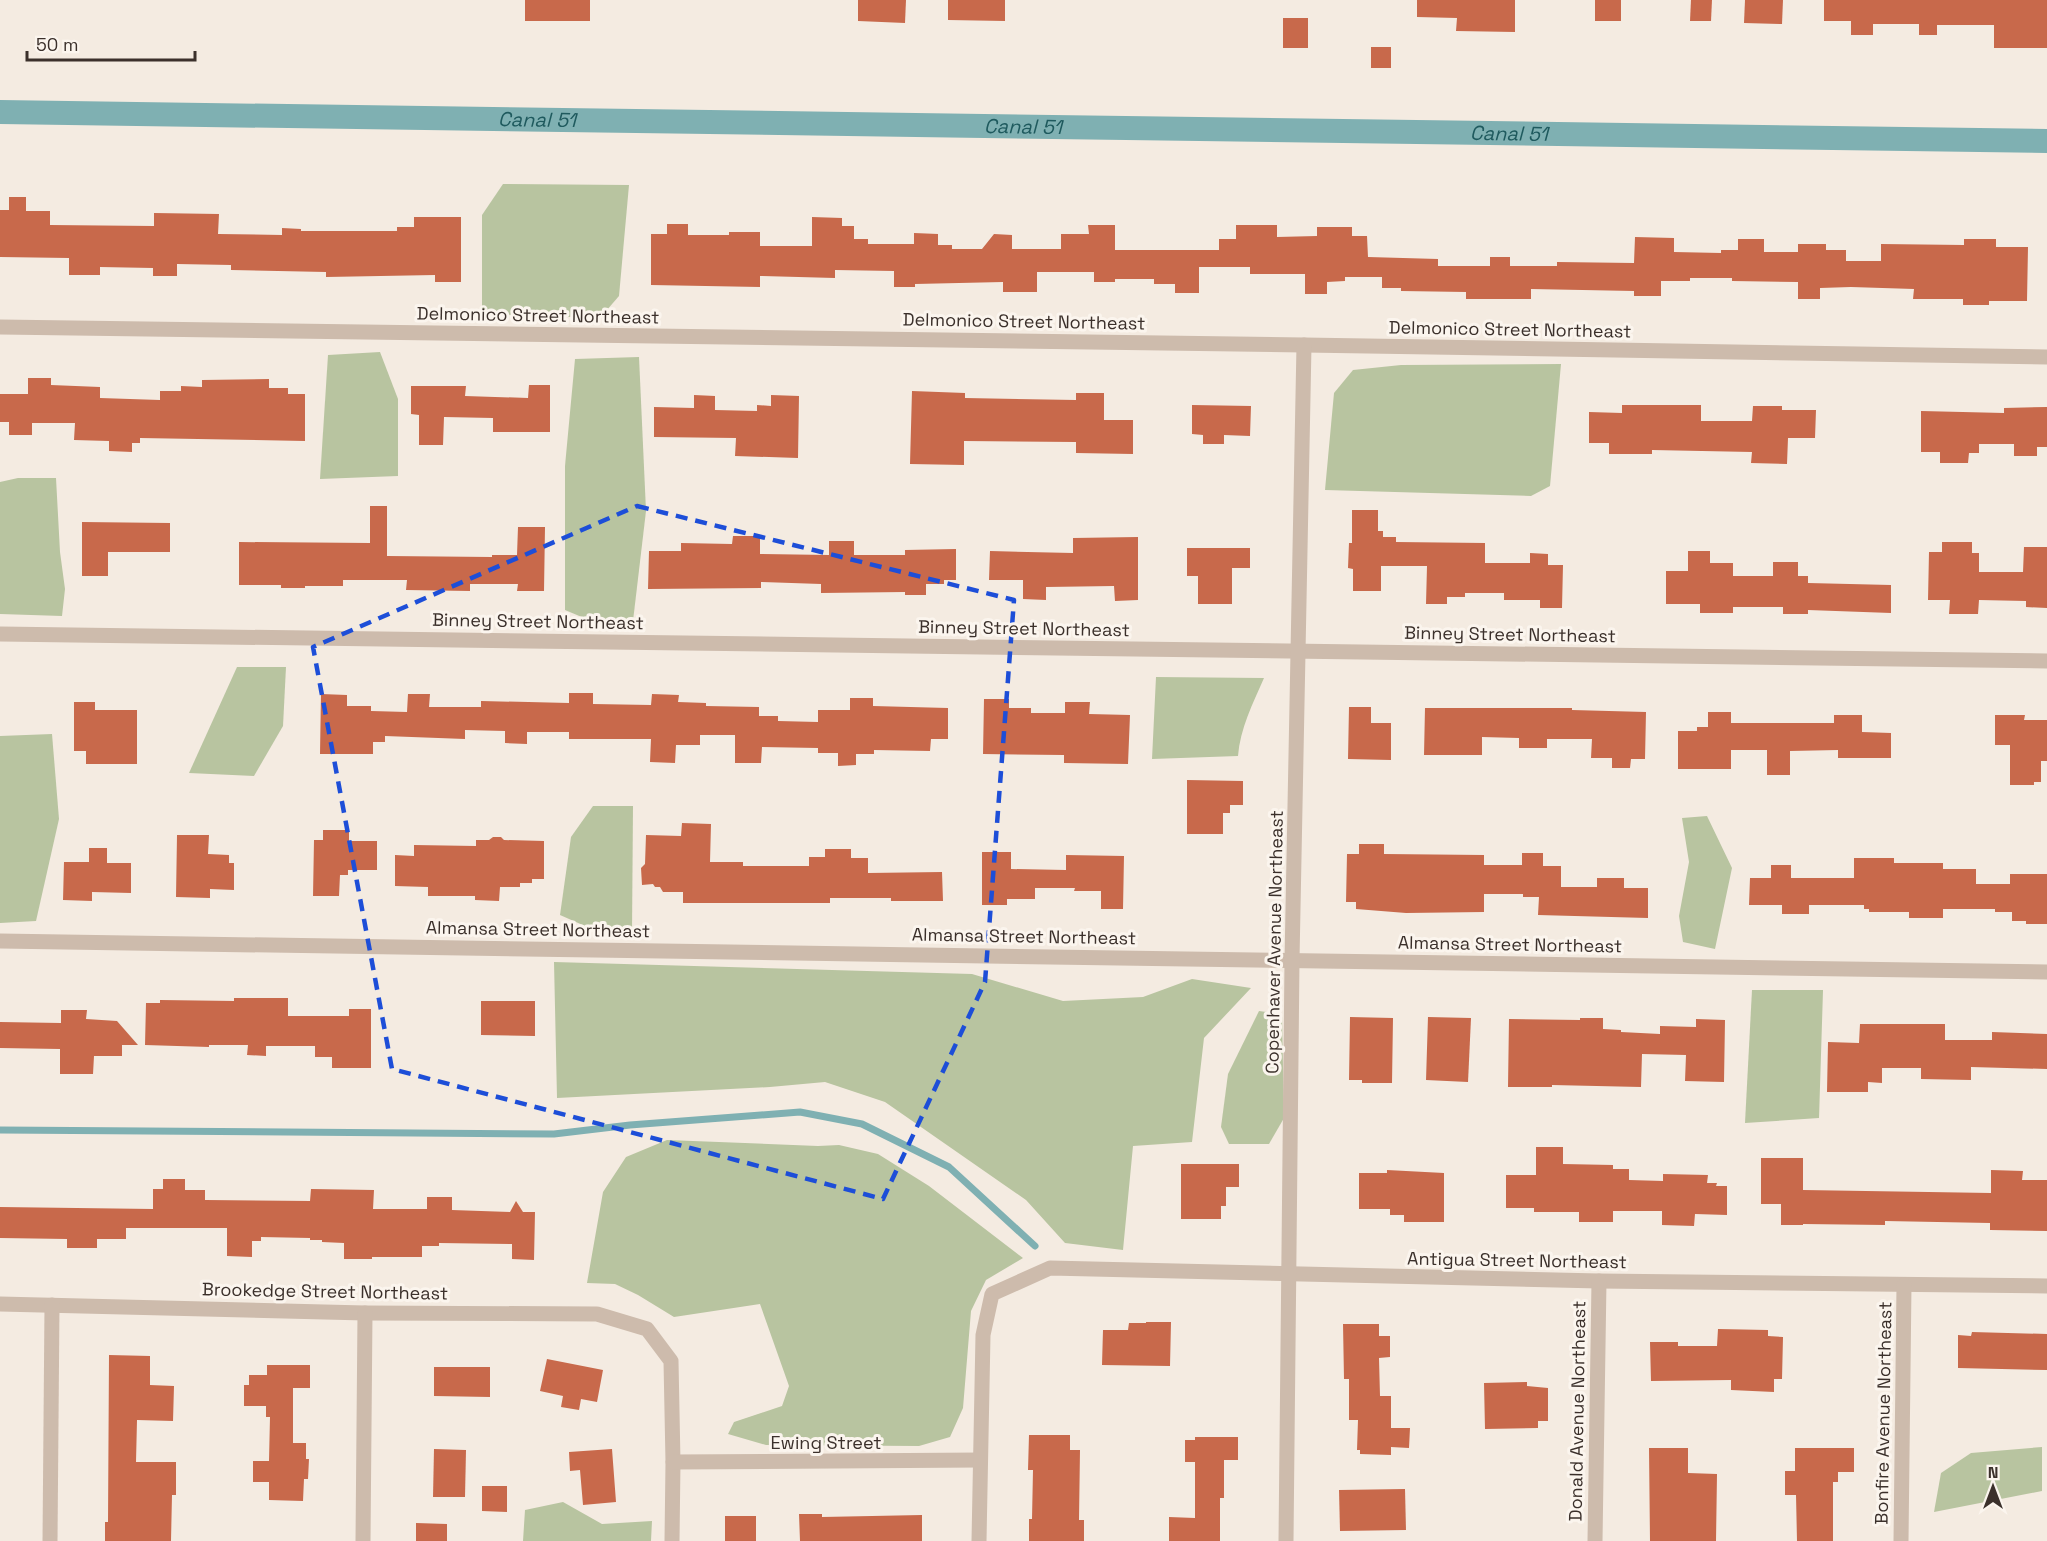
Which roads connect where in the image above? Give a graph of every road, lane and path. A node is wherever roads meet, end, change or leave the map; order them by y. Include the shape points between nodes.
1 (0, 327) edge
2 (1304, 345) junction
3 (2047, 357) edge
4 (0, 633) edge
5 (1298, 651) junction
6 (2047, 661) edge
7 (0, 941) edge
8 (1292, 960) junction
9 (2047, 972) edge
10 (1290, 1275) junction
11 (1599, 1281) junction
12 (1904, 1285) junction
13 (2047, 1286) edge
14 (0, 1304) edge
15 (52, 1305) junction
16 (365, 1313) junction
17 (980, 1460) junction
18 (673, 1462) junction
19 (50, 1541) edge
20 (363, 1541) edge
21 (672, 1541) edge
22 (979, 1541) edge
23 (1286, 1541) edge
24 (1595, 1541) edge
25 (1901, 1541) edge

1 - 2 street, Delmonico Street Northeast
2 - 3 street, Delmonico Street Northeast
2 - 5 street, Copenhaver Avenue Northeast
4 - 5 street, Binney Street Northeast
5 - 6 street, Binney Street Northeast
5 - 8 street, Copenhaver Avenue Northeast
7 - 8 street, Almansa Street Northeast
8 - 9 street, Almansa Street Northeast
8 - 10 street, Copenhaver Avenue Northeast
10 - 11 street, Antigua Street Northeast
10 - 17 street, Antigua Street Northeast via 1050,1268 993,1294 983,1335
10 - 23 street, Copenhaver Avenue Northeast
11 - 12 street, Antigua Street Northeast
11 - 24 street, Donald Avenue Northeast
12 - 13 street, Antigua Street Northeast
12 - 25 street, Bonfire Avenue Northeast
14 - 15 street, Brookedge Street Northeast
15 - 16 street, Brookedge Street Northeast
15 - 19 street
16 - 18 street, Brookedge Street Northeast via 597,1314 647,1329 671,1361
16 - 20 street
17 - 18 street, Ewing Street
17 - 22 street
18 - 21 street

